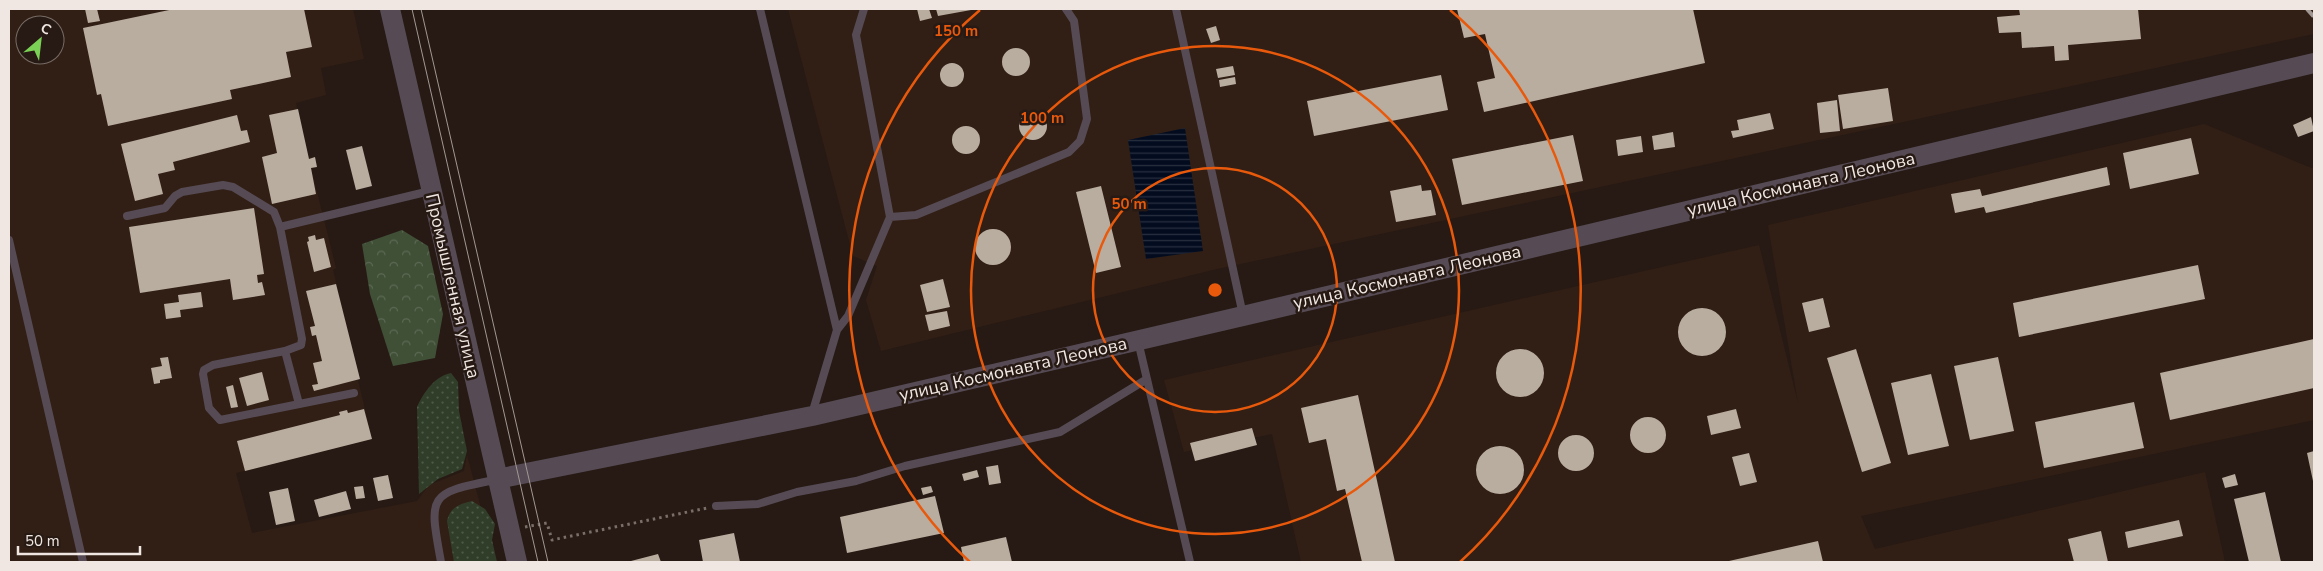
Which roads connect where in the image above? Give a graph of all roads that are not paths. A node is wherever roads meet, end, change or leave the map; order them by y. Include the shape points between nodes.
1 (390, 9) edge
2 (760, 9) edge
3 (864, 9) edge
4 (1066, 9) edge
5 (1176, 9) edge
6 (2314, 63) edge
7 (432, 190) junction
8 (127, 216) dead end
9 (890, 217) junction
10 (280, 227) junction
11 (9, 240) edge
12 (1243, 316) junction
13 (837, 330) junction
14 (1138, 341) junction
15 (285, 351) junction
16 (1147, 379) junction
17 (354, 393) dead end
18 (299, 404) junction
19 (812, 416) junction
20 (497, 479) junction
21 (716, 506) road end
22 (83, 562) edge
23 (441, 562) edge
24 (517, 562) edge
25 (1190, 562) edge

1 - 7 street, Промышленная улица
2 - 13 lane
3 - 9 lane via 856,35
4 - 9 lane via 1074,22 1087,119 1080,141 1069,152 916,215
5 - 12 lane
6 - 12 street, улица Космонавта Леонова
7 - 10 lane
7 - 20 street, Промышленная улица
8 - 10 lane via 165,208 182,192 228,185 270,209 277,216
9 - 13 lane via 848,316
10 - 15 lane via 302,339 298,348
11 - 22 lane
12 - 14 street, улица Космонавта Леонова
13 - 19 lane
14 - 16 lane
14 - 19 street, улица Космонавта Леонова
15 - 18 lane
15 - 18 lane via 208,367 202,378 209,408 215,417 224,420
16 - 21 lane via 1060,432 905,466 758,504
16 - 25 lane
17 - 18 lane
19 - 20 street, улица Космонавта Леонова
20 - 23 lane via 456,488 438,500 433,521
20 - 24 street, Промышленная улица

